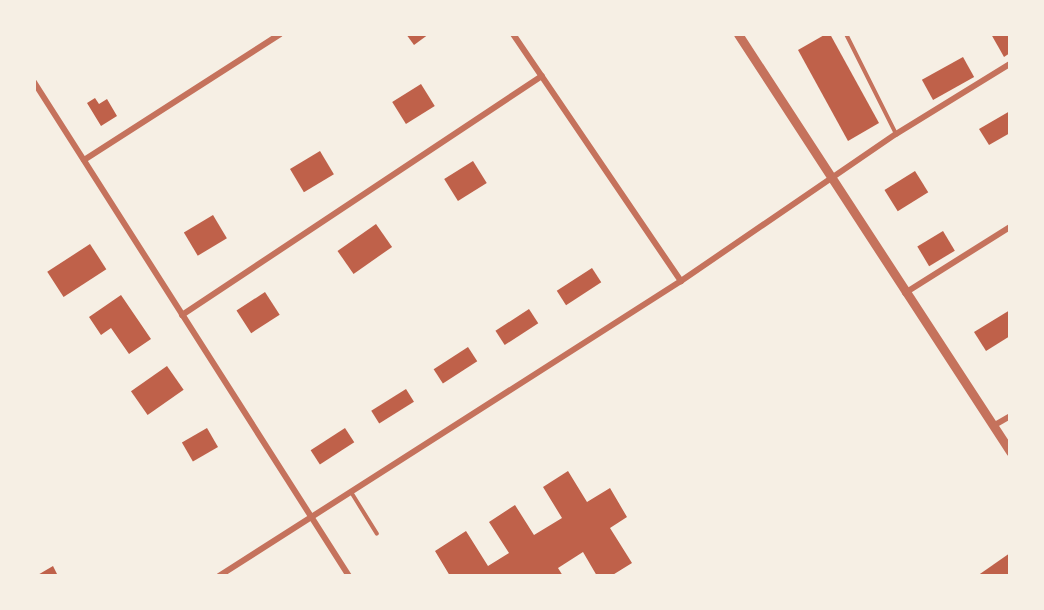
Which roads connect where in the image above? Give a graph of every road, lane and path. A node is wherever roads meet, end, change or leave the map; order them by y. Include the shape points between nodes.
1 (280, 34) edge
2 (513, 34) edge
3 (738, 34) edge
4 (846, 34) edge
5 (1010, 64) edge
6 (542, 76) junction
7 (34, 82) edge
8 (896, 134) junction
9 (84, 160) junction
10 (829, 178) junction
11 (1010, 226) edge
12 (681, 281) junction
13 (905, 293) junction
14 (182, 315) junction
15 (1010, 416) edge
16 (993, 426) junction
17 (1010, 452) edge
18 (350, 492) junction
19 (311, 517) junction
20 (377, 534) dead end
21 (219, 576) edge
22 (349, 576) edge

1 - 9 street
2 - 6 street
3 - 10 street
4 - 8 lane
5 - 8 street
6 - 12 street
6 - 14 street
7 - 9 street
8 - 10 street
9 - 14 street
10 - 12 street
10 - 13 street
11 - 13 street
12 - 18 street
13 - 16 street
14 - 19 street
15 - 16 street
16 - 17 street
18 - 19 street
18 - 20 lane
19 - 21 street
19 - 22 street

